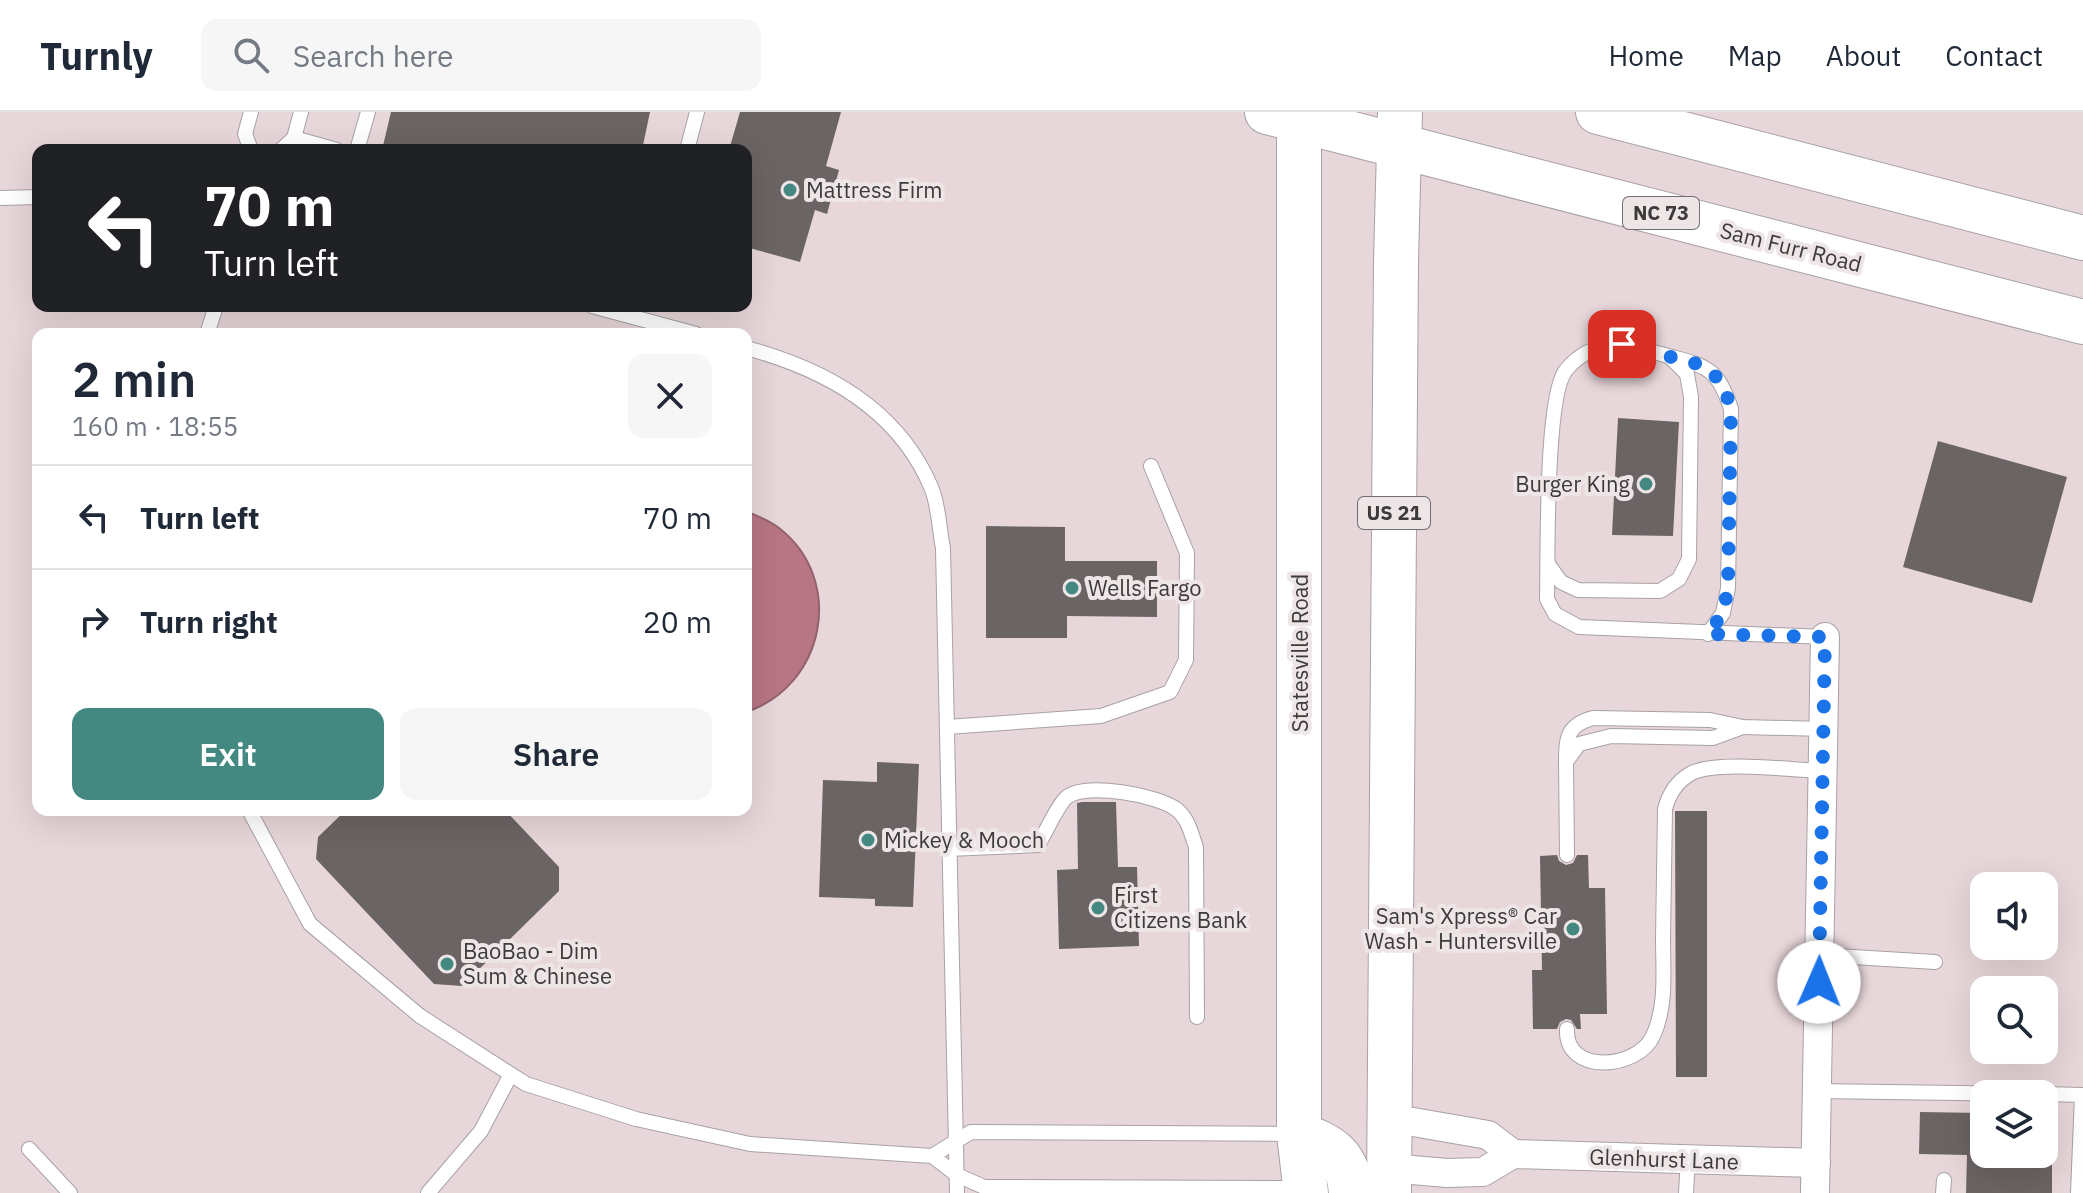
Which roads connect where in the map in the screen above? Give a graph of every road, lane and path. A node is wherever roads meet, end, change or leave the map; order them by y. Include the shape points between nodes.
1 (251, 112) edge
2 (301, 112) edge
3 (368, 112) edge
4 (697, 112) edge
5 (1598, 112) edge
6 (1288, 115) edge
7 (1400, 129) edge
8 (294, 138) junction
9 (249, 144) edge
10 (288, 144) edge
11 (316, 144) edge
12 (359, 144) edge
13 (689, 144) edge
14 (32, 197) edge
15 (0, 198) edge
16 (2083, 238) edge
17 (619, 312) edge
18 (2083, 322) edge
19 (675, 328) edge
20 (752, 350) edge
21 (1669, 356) junction
22 (1151, 466) dead end
23 (1548, 564) junction
24 (1708, 634) junction
25 (1825, 637) joint
26 (947, 727) junction
27 (1824, 729) junction
28 (1823, 771) junction
29 (252, 816) edge
30 (949, 849) junction
31 (1567, 855) dead end
32 (1820, 955) junction
33 (1935, 962) dead end
34 (1197, 1017) dead end
35 (1567, 1029) dead end
36 (510, 1076) junction
37 (1817, 1091) junction
38 (1970, 1093) edge
39 (2058, 1094) edge
40 (1390, 1118) junction
41 (1299, 1134) junction
42 (956, 1141) junction
43 (29, 1149) dead end
44 (1513, 1154) junction
45 (932, 1156) junction
46 (1688, 1159) junction
47 (1816, 1163) junction
48 (957, 1175) junction
49 (1389, 1180) edge
50 (1306, 1191) edge
51 (70, 1193) edge
52 (428, 1193) edge
53 (957, 1193) edge
54 (1351, 1193) edge
55 (1686, 1193) edge
56 (1815, 1193) edge
57 (2078, 1193) edge

1 - 9 lane via 245,134
2 - 8 lane
3 - 12 lane
4 - 13 lane
5 - 16 main road
6 - 7 main road, Sam Furr Road / NC 73
6 - 41 main road, Statesville Road
7 - 18 main road, Sam Furr Road / NC 73
7 - 40 main road, US 21
8 - 10 lane
8 - 11 lane
14 - 15 lane
17 - 19 lane
20 - 26 lane via 782,357 855,393 902,435 932,489 943,548
21 - 23 lane via 1622,344 1590,350 1565,371 1555,397 1551,441
21 - 23 lane via 1687,374 1691,397 1689,559 1679,579 1660,591 1578,590 1561,582
21 - 24 lane via 1705,366 1723,384 1731,409 1728,588 1723,613
22 - 26 lane via 1187,553 1186,660 1170,692 1101,716
23 - 24 lane via 1547,599 1555,614 1579,627
24 - 25 lane
25 - 27 street
26 - 30 lane
27 - 28 street
27 - 31 lane via 1743,727 1713,738 1611,736 1579,744 1566,762
28 - 32 street
28 - 35 lane via 1714,767 1678,782 1665,809 1663,998 1653,1037 1631,1057 1596,1062 1574,1052
29 - 36 lane via 310,924 420,1016
30 - 34 lane via 1038,845 1065,798 1082,790 1136,794 1175,808 1196,847
30 - 42 lane
32 - 33 lane
32 - 37 street
36 - 45 lane via 636,1119 750,1144
36 - 52 lane via 481,1131
37 - 38 lane
37 - 47 street
39 - 57 lane via 2082,1095
40 - 44 street, Glenhurst Lane via 1488,1135
40 - 49 main road, US 21
41 - 42 lane via 971,1132
41 - 50 main road, Statesville Road
41 - 54 main road via 1326,1144 1340,1157
42 - 45 lane
42 - 48 lane
43 - 51 lane
44 - 46 street, Glenhurst Lane
44 - 49 street, Glenhurst Lane via 1483,1172
45 - 48 lane
46 - 47 street, Glenhurst Lane
46 - 55 lane
47 - 56 street
48 - 50 lane via 984,1187
48 - 53 lane

